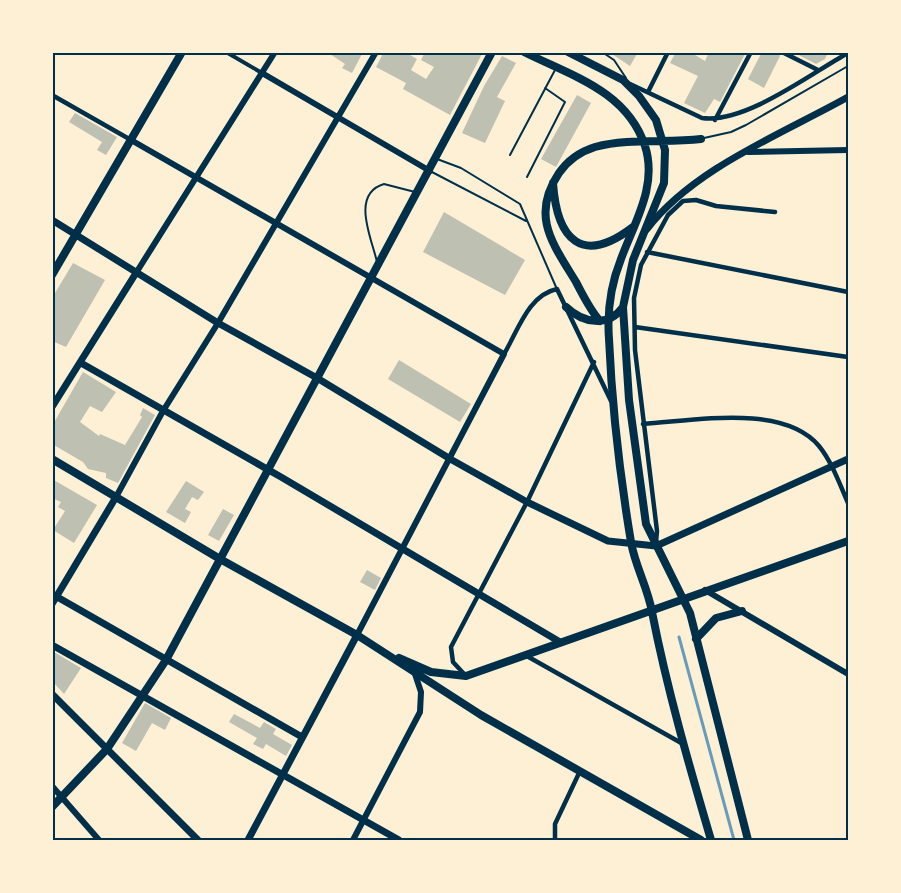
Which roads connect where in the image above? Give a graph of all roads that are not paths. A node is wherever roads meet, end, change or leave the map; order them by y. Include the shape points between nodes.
1 (182, 52) edge
2 (226, 52) edge
3 (274, 52) edge
4 (376, 52) edge
5 (492, 52) edge
6 (524, 52) edge
7 (568, 52) edge
8 (602, 52) edge
9 (668, 52) edge
10 (751, 52) edge
11 (782, 52) edge
12 (849, 53) edge
13 (849, 66) edge
14 (556, 68) junction
15 (818, 70) junction
16 (262, 73) junction
17 (626, 82) junction
18 (546, 88) junction
19 (648, 92) junction
20 (52, 95) edge
21 (849, 97) edge
22 (339, 117) junction
23 (715, 120) junction
24 (701, 138) joint
25 (131, 140) junction
26 (849, 150) edge
27 (748, 152) junction
28 (510, 155) dead end
29 (437, 159) junction
30 (430, 171) junction
31 (527, 177) dead end
32 (197, 178) junction
33 (553, 181) junction
34 (418, 193) junction
35 (776, 212) dead end
36 (52, 220) edge
37 (527, 221) junction
38 (276, 222) junction
39 (634, 226) junction
40 (647, 229) junction
41 (76, 236) junction
42 (647, 252) junction
43 (378, 265) junction
44 (136, 273) junction
45 (52, 275) edge
46 (371, 278) junction
47 (557, 289) junction
48 (849, 292) edge
49 (566, 307) junction
50 (623, 307) junction
51 (604, 320) junction
52 (218, 323) junction
53 (635, 327) junction
54 (504, 354) junction
55 (849, 357) edge
56 (594, 362) junction
57 (81, 363) junction
58 (317, 378) junction
59 (52, 407) edge
60 (614, 409) junction
61 (163, 411) junction
62 (643, 424) junction
63 (52, 459) edge
64 (849, 459) edge
65 (452, 460) junction
66 (830, 467) junction
67 (268, 470) junction
68 (116, 497) junction
69 (527, 502) junction
70 (849, 503) edge
71 (849, 541) edge
72 (631, 545) junction
73 (655, 545) junction
74 (403, 549) junction
75 (220, 559) junction
76 (704, 590) junction
77 (480, 594) junction
78 (55, 595) edge
79 (684, 597) junction
80 (52, 604) edge
81 (652, 610) junction
82 (742, 611) junction
83 (357, 635) junction
84 (696, 639) junction
85 (560, 642) junction
86 (52, 645) edge
87 (385, 652) junction
88 (525, 655) junction
89 (166, 660) junction
90 (415, 674) junction
91 (849, 674) edge
92 (466, 676) junction
93 (52, 694) edge
94 (143, 694) junction
95 (302, 737) junction
96 (684, 744) junction
97 (107, 749) junction
98 (580, 771) junction
99 (283, 775) junction
100 (52, 786) edge
101 (62, 798) junction
102 (52, 807) edge
103 (364, 820) junction
104 (99, 840) edge
105 (198, 840) edge
106 (248, 840) edge
107 (353, 840) edge
108 (399, 840) edge
109 (555, 840) edge
110 (701, 840) edge
111 (711, 840) edge
112 (748, 840) edge

1 - 25 main road
2 - 16 street
3 - 16 street
4 - 22 street
5 - 29 main road
6 - 14 main road
7 - 17 main road
8 - 17 lane via 614,60
9 - 19 street
10 - 23 street
11 - 15 street
12 - 15 street
13 - 24 lane via 746,125
14 - 18 lane
14 - 39 main road via 601,89 629,112 639,130 650,177
15 - 23 street via 742,114
16 - 22 street
16 - 32 street
17 - 19 street
17 - 40 main road via 648,107 665,150 664,183
18 - 28 lane
18 - 31 lane via 565,102
19 - 23 street via 702,118
20 - 25 street
21 - 27 main road
22 - 30 street
22 - 38 street
24 - 33 main road via 613,143 593,148 570,160
25 - 32 street
25 - 41 main road
26 - 27 street
27 - 40 main road via 678,195
29 - 30 main road
29 - 37 lane via 510,196 520,204
30 - 34 main road
30 - 37 lane
32 - 38 street
32 - 44 street
33 - 39 main road via 559,218 569,237 578,244 609,243
33 - 51 main road via 545,202 548,232 557,252
34 - 43 main road
34 - 43 lane via 384,184 372,192 363,212
35 - 42 street via 689,199 668,214
36 - 41 main road
37 - 47 lane
38 - 46 street
38 - 52 street
39 - 51 main road
40 - 50 main road via 633,260
41 - 44 main road
41 - 45 main road
42 - 48 street
42 - 53 street via 636,280
43 - 46 main road
44 - 52 main road
44 - 57 main road
46 - 54 street
46 - 58 main road
47 - 49 street
47 - 54 street via 546,291 534,301
49 - 51 main road via 581,318
49 - 56 street
50 - 51 main road
50 - 73 main road via 641,499
51 - 60 main road
52 - 58 main road
52 - 61 street
53 - 55 street
53 - 62 street
54 - 65 street
56 - 60 street
56 - 69 street
57 - 59 main road
57 - 61 main road
58 - 65 main road
58 - 67 main road
60 - 72 main road
61 - 67 main road
61 - 68 street
62 - 66 street via 776,420 806,434 819,446
62 - 73 street via 657,531
63 - 68 main road
64 - 66 main road
65 - 69 main road
65 - 74 street
66 - 70 street
66 - 73 main road
67 - 74 main road
67 - 75 main road
68 - 75 main road
68 - 78 main road
69 - 72 main road via 608,541
69 - 77 street
71 - 76 main road
72 - 73 main road
72 - 81 main road
73 - 79 main road
74 - 77 main road
74 - 83 street
75 - 83 main road
75 - 89 main road
76 - 79 main road
76 - 82 street
77 - 85 main road
77 - 92 street via 451,647 453,662
78 - 80 main road
78 - 89 main road
79 - 81 main road
79 - 84 main road
81 - 85 main road
81 - 96 main road
82 - 84 main road via 716,618
82 - 91 street
83 - 87 main road
83 - 95 main road
84 - 112 main road
85 - 88 main road
86 - 94 main road
87 - 90 main road
87 - 92 main road via 431,672
88 - 92 main road
88 - 96 street
89 - 94 main road
89 - 95 main road
90 - 98 main road
90 - 103 street via 421,692 420,712
93 - 97 main road
94 - 97 main road
94 - 99 main road
95 - 99 main road
96 - 111 main road
97 - 101 main road
97 - 105 main road
98 - 109 street via 555,824
98 - 110 main road
99 - 103 main road
99 - 106 main road
100 - 101 street
101 - 102 main road
101 - 104 street
103 - 107 street
103 - 108 main road

